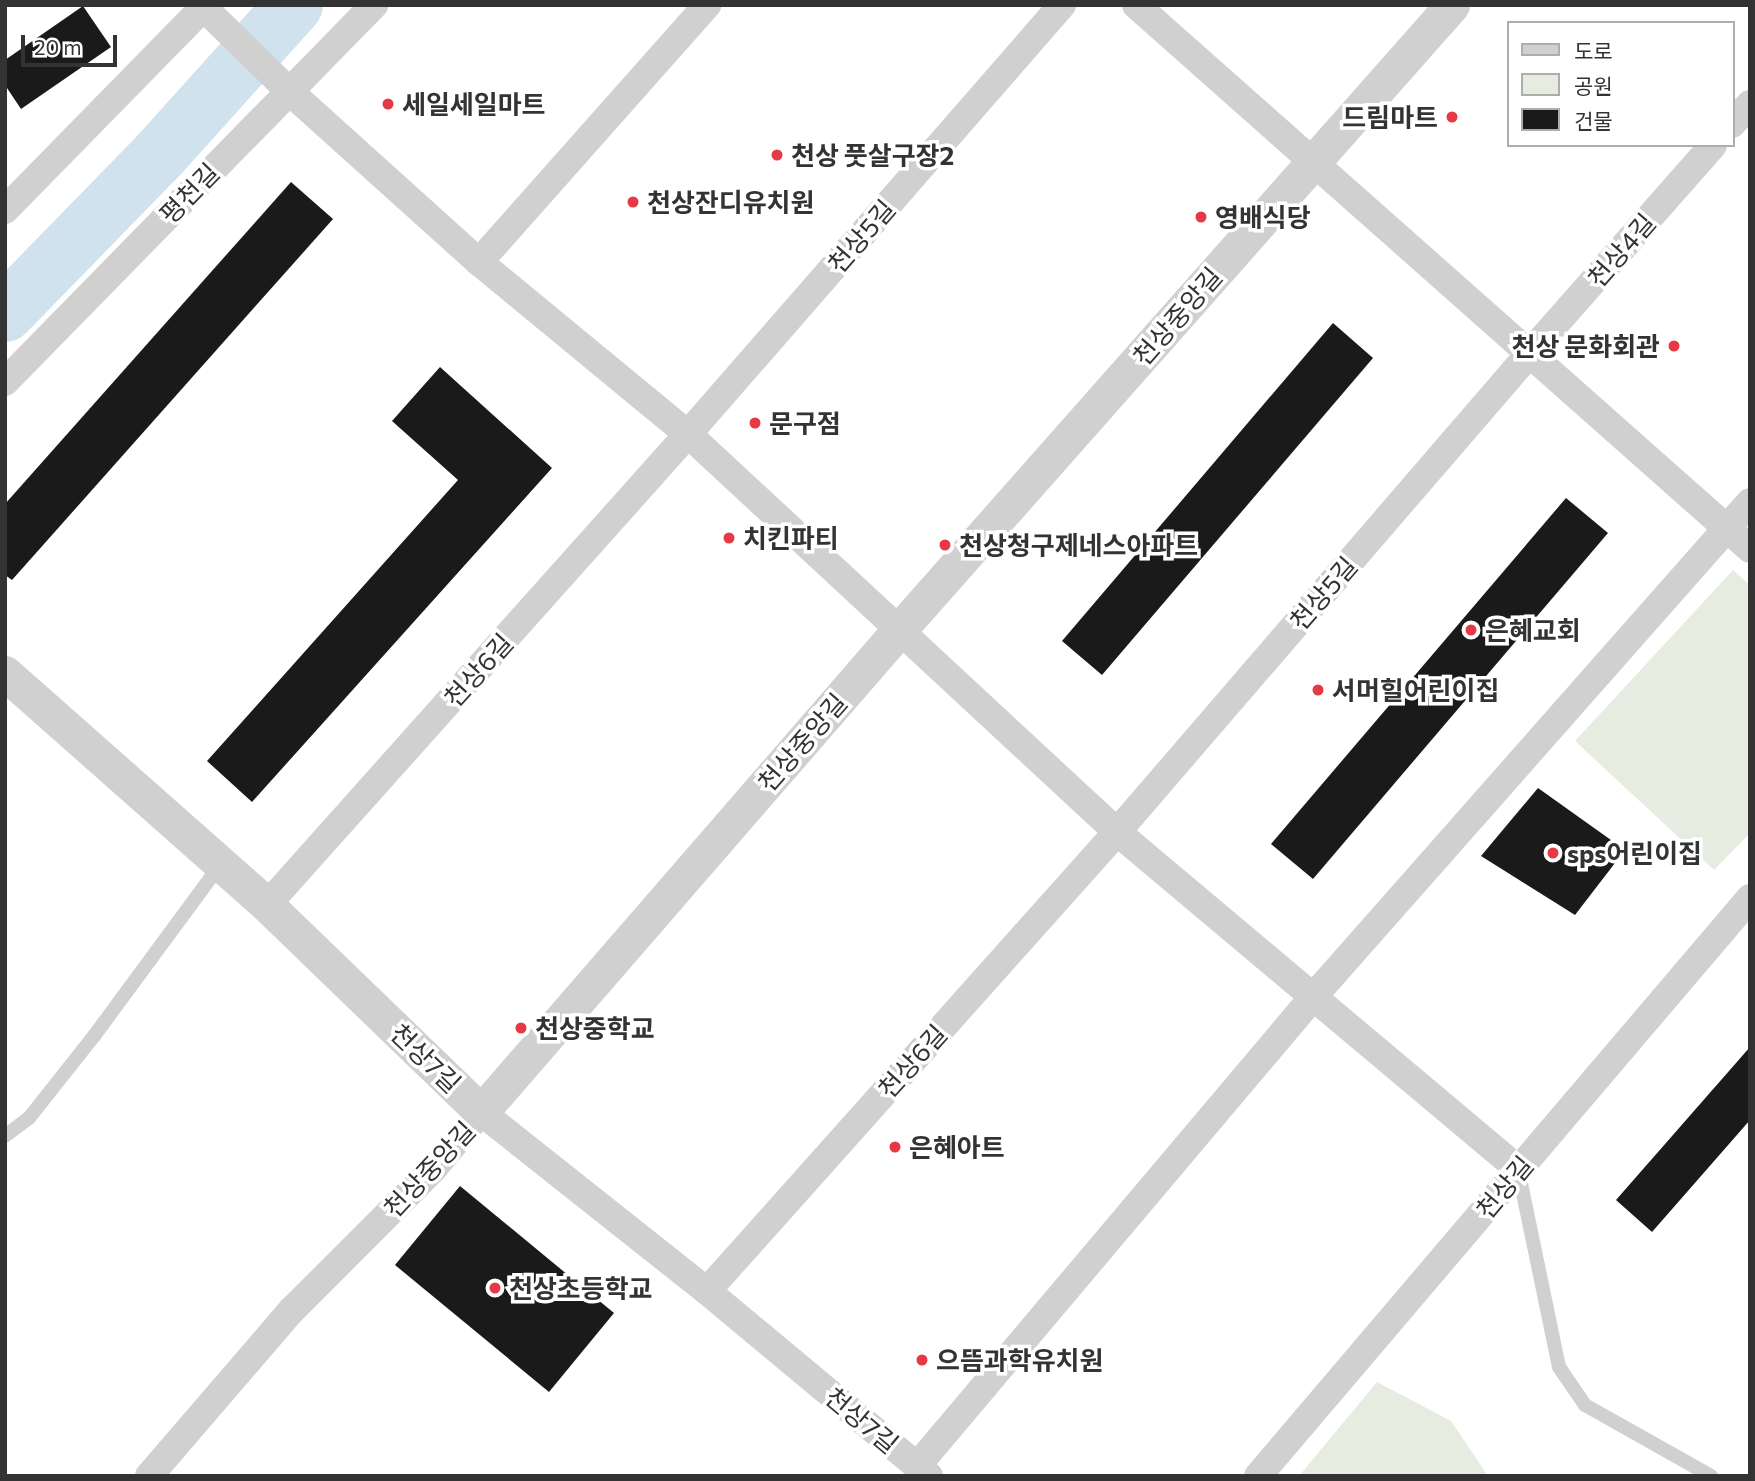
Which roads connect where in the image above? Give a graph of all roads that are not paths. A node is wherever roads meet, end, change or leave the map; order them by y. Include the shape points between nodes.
1 (374, 5) edge
2 (708, 5) edge
3 (1062, 5) edge
4 (1136, 5) edge
5 (1452, 5) edge
6 (203, 6) edge
7 (279, 82) junction
8 (1750, 104) edge
9 (1734, 122) edge
10 (1711, 147) edge
11 (1313, 163) junction
12 (5, 209) edge
13 (479, 262) junction
14 (1529, 354) junction
15 (5, 382) edge
16 (688, 434) junction
17 (1750, 502) edge
18 (1726, 529) junction
19 (1750, 549) edge
20 (901, 629) junction
21 (5, 673) edge
22 (1117, 832) junction
23 (221, 864) junction
24 (1750, 898) edge
25 (267, 905) junction
26 (1313, 997) junction
27 (481, 1112) junction
28 (5, 1136) edge
29 (1518, 1169) junction
30 (708, 1291) junction
31 (923, 1471) edge
32 (149, 1476) edge
33 (1258, 1476) edge
34 (1712, 1476) edge

1 - 7 street, 평천길
2 - 13 street
3 - 16 street, 천상5길
4 - 11 street
5 - 11 street, 천상중앙길
6 - 7 street
6 - 12 street
7 - 13 street
7 - 15 street, 평천길
8 - 9 street
10 - 14 street, 천상4길
11 - 14 street
11 - 20 street, 천상중앙길
13 - 16 street
14 - 18 street
14 - 22 street, 천상5길
16 - 20 street
16 - 25 street, 천상6길
17 - 18 street
18 - 19 street
18 - 26 street
20 - 22 street
20 - 27 street, 천상중앙길
21 - 23 street, 천상7길
22 - 26 street
22 - 30 street, 천상6길
23 - 25 street, 천상7길
23 - 28 lane via 29,1118
24 - 29 street, 천상길
25 - 27 street, 천상7길
26 - 29 street
26 - 31 street
27 - 30 street, 천상7길
27 - 32 street, 천상중앙길 via 433,1169 292,1310
29 - 33 street, 천상길
29 - 34 lane via 1559,1367 1585,1405
30 - 31 street, 천상7길

